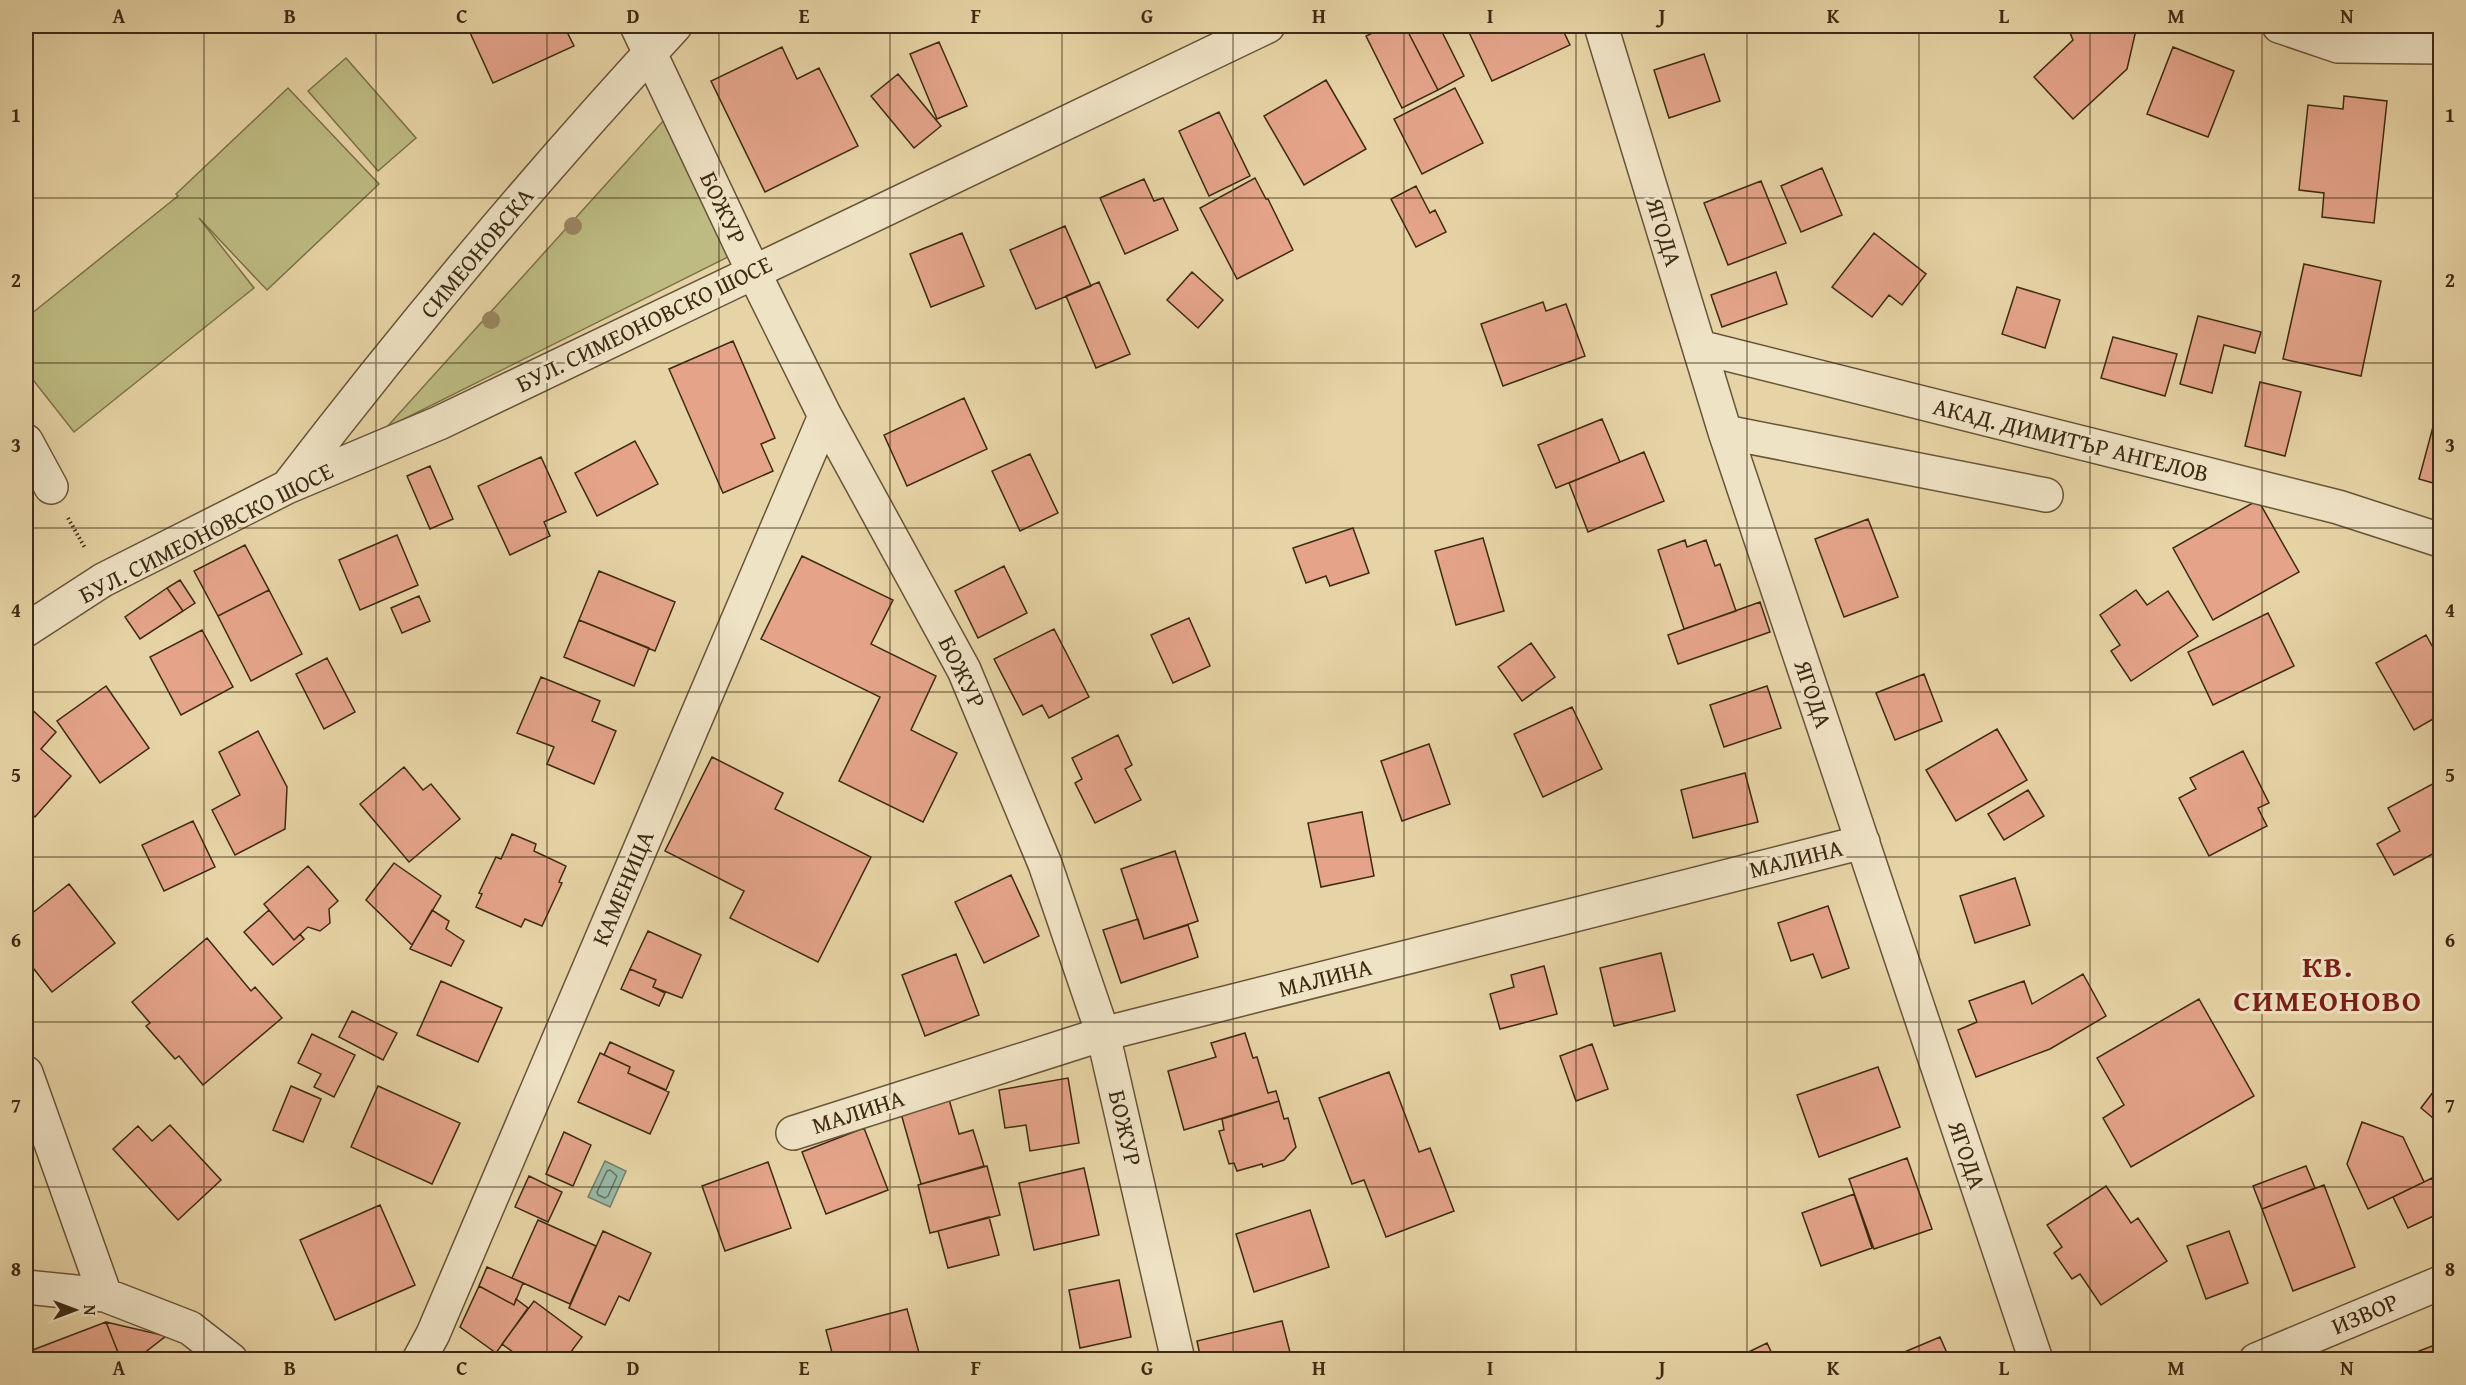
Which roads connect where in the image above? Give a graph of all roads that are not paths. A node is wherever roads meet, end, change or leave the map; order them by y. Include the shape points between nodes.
1 (675, 26) edge
2 (1268, 26) edge
3 (1601, 26) edge
4 (2279, 26) edge
5 (643, 39) edge
6 (2440, 47) edge
7 (753, 272) junction
8 (1699, 347) junction
9 (825, 416) junction
10 (1725, 432) junction
11 (26, 441) edge
12 (51, 487) road end
13 (287, 487) junction
14 (2046, 495) dead end
15 (2440, 540) edge
16 (26, 630) edge
17 (1863, 842) junction
18 (1103, 1034) junction
19 (26, 1073) edge
20 (793, 1133) dead end
21 (2440, 1283) edge
22 (26, 1287) edge
23 (105, 1295) junction
24 (231, 1359) edge
25 (419, 1359) edge
26 (1178, 1359) edge
27 (2036, 1359) edge
28 (2256, 1359) edge

1 - 5 street, СИМЕОНОВСКА
2 - 7 street, БУЛ. СИМЕОНОВСКО ШОСЕ
3 - 8 street, ЯГОДА
4 - 6 street via 2338,46
5 - 7 street, БОЖУР
5 - 13 street, СИМЕОНОВСКА
7 - 9 street, БОЖУР
7 - 13 street, БУЛ. СИМЕОНОВСКО ШОСЕ via 439,423
8 - 10 street, ЯГОДА
8 - 15 street, АКАД. ДИМИТЪР АНГЕЛОВ via 2338,507
9 - 18 street, БОЖУР via 964,670 1045,864
9 - 25 street, КАМЕНИЦА
10 - 14 street
10 - 17 street, ЯГОДА
11 - 12 street
13 - 16 street, БУЛ. СИМЕОНОВСКО ШОСЕ via 103,580
17 - 18 street, МАЛИНА
17 - 27 street, ЯГОДА
18 - 20 street, МАЛИНА
18 - 26 street, БОЖУР
19 - 23 street
21 - 28 street, ИЗВОР
22 - 23 street
23 - 24 street via 190,1328

